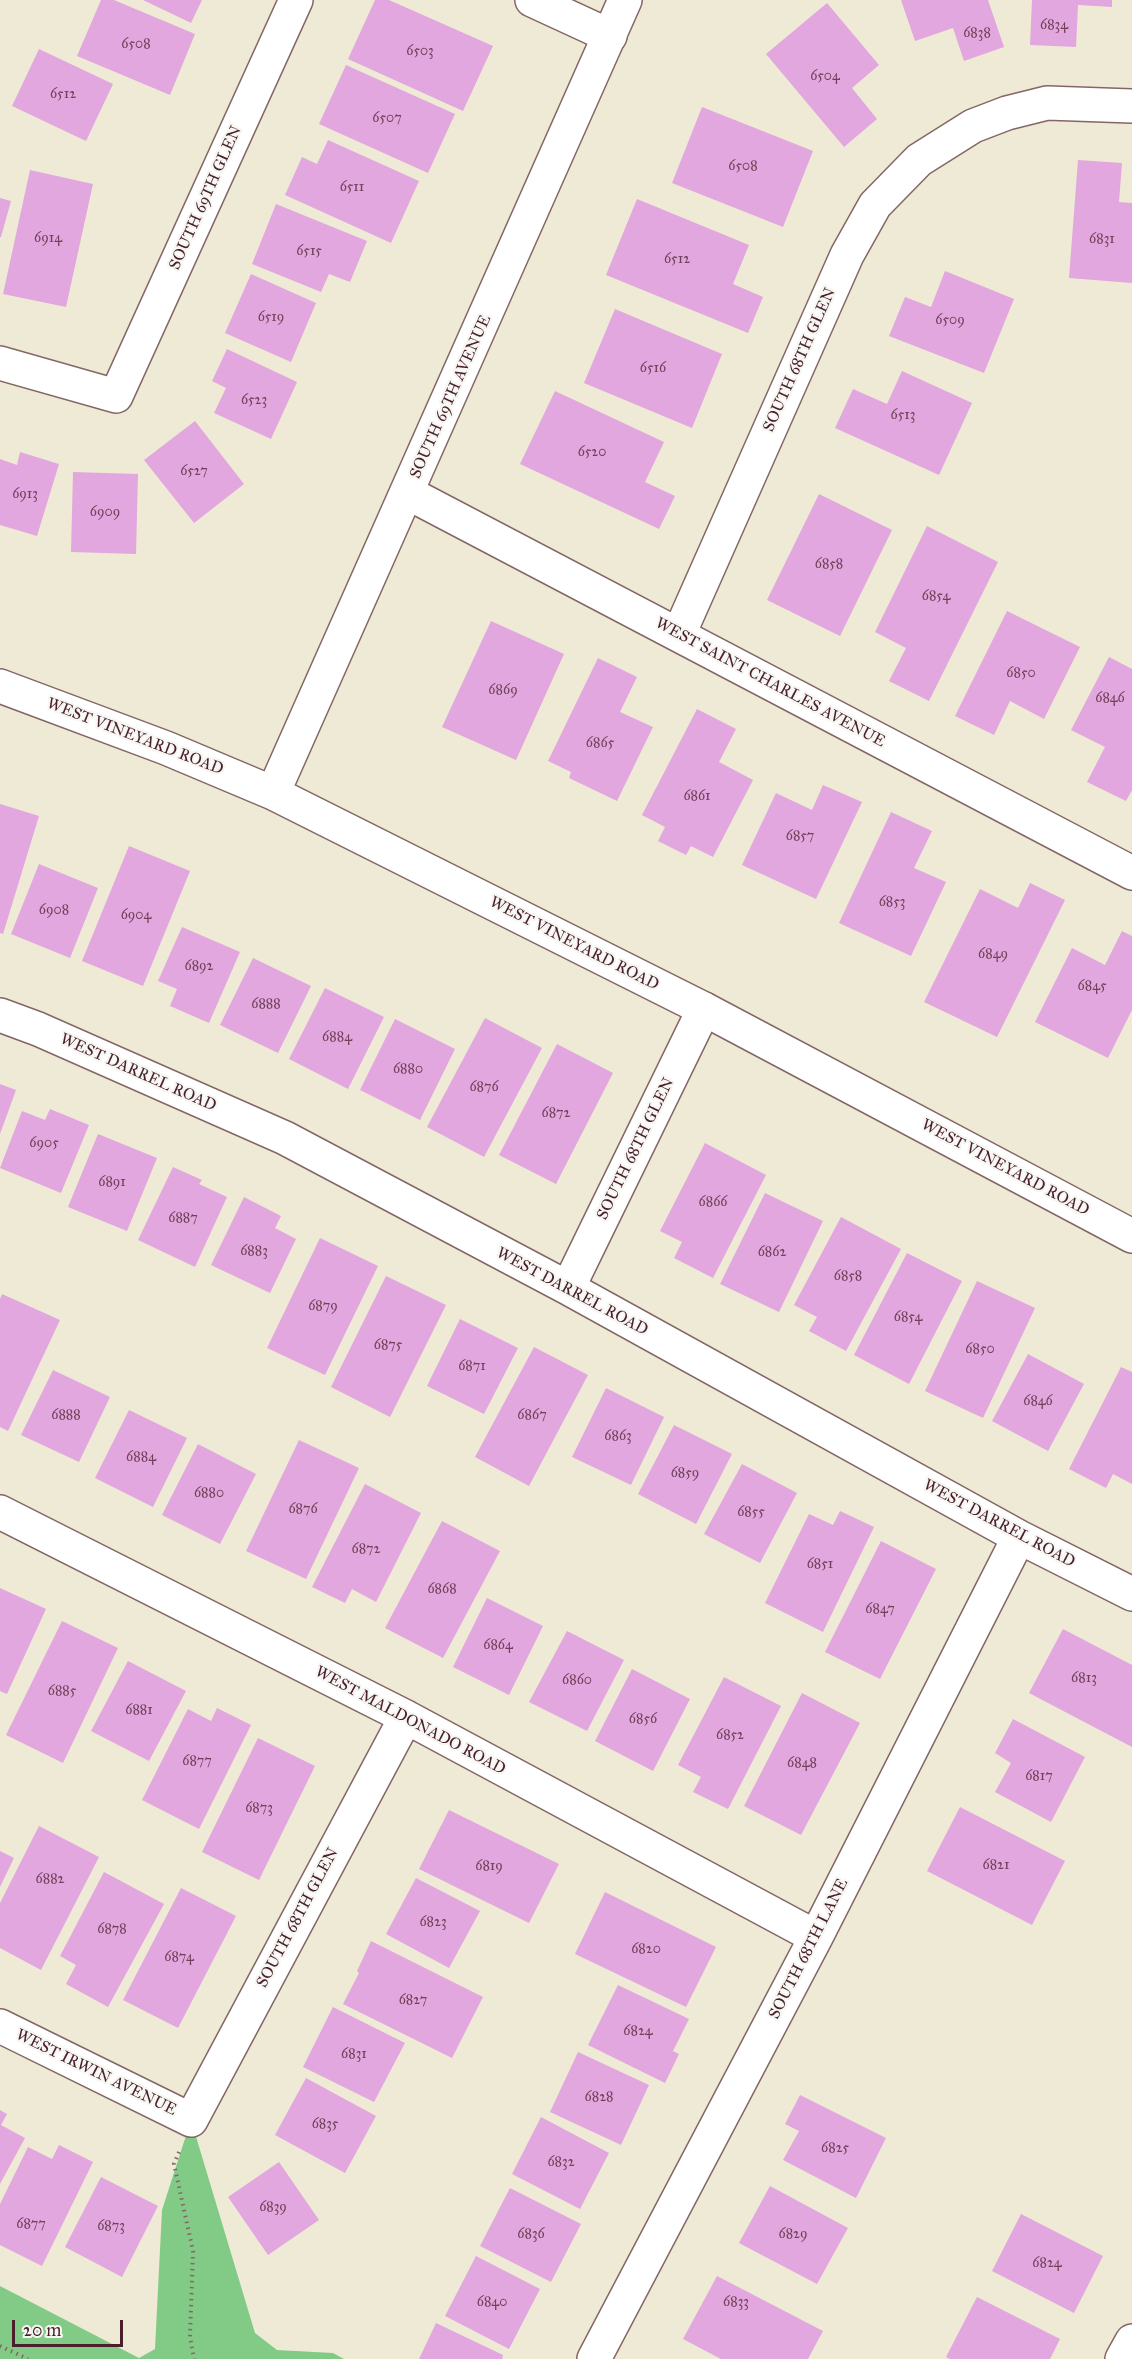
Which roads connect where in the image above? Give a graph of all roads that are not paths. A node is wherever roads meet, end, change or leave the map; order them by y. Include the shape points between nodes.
1 (296, 0) edge
2 (532, 0) edge
3 (625, 0) edge
4 (610, 36) junction
5 (1132, 106) edge
6 (0, 363) edge
7 (408, 493) junction
8 (679, 634) junction
9 (0, 686) edge
10 (273, 793) junction
11 (1132, 873) edge
12 (704, 1009) junction
13 (0, 1016) edge
14 (1132, 1236) edge
15 (568, 1288) junction
16 (0, 1512) edge
17 (1019, 1537) junction
18 (1132, 1594) edge
19 (406, 1717) junction
20 (816, 1937) junction
21 (0, 2026) edge
22 (191, 2120) joint
23 (1132, 2341) edge
24 (594, 2359) edge
25 (1122, 2359) edge

1 - 6 street, SOUTH 69TH GLEN via 117,396
2 - 4 street
3 - 4 street, SOUTH 69TH AVENUE
4 - 7 street, SOUTH 69TH AVENUE
5 - 8 street, SOUTH 68TH GLEN via 1047,103 973,126 919,160 875,205 847,255
7 - 8 street, WEST SAINT CHARLES AVENUE
7 - 10 street, SOUTH 69TH AVENUE
8 - 11 street, WEST SAINT CHARLES AVENUE
9 - 10 street, WEST VINEYARD ROAD
10 - 12 street, WEST VINEYARD ROAD
12 - 14 street, WEST VINEYARD ROAD
12 - 15 street, SOUTH 68TH GLEN
13 - 15 street, WEST DARREL ROAD via 38,1029 285,1138
15 - 17 street, WEST DARREL ROAD
16 - 19 street, WEST MALDONADO ROAD
17 - 18 street, WEST DARREL ROAD
17 - 20 street, SOUTH 68TH LANE
19 - 20 street, WEST MALDONADO ROAD
19 - 22 street, SOUTH 68TH GLEN
20 - 24 street, SOUTH 68TH LANE
21 - 22 street, WEST IRWIN AVENUE
23 - 25 street

